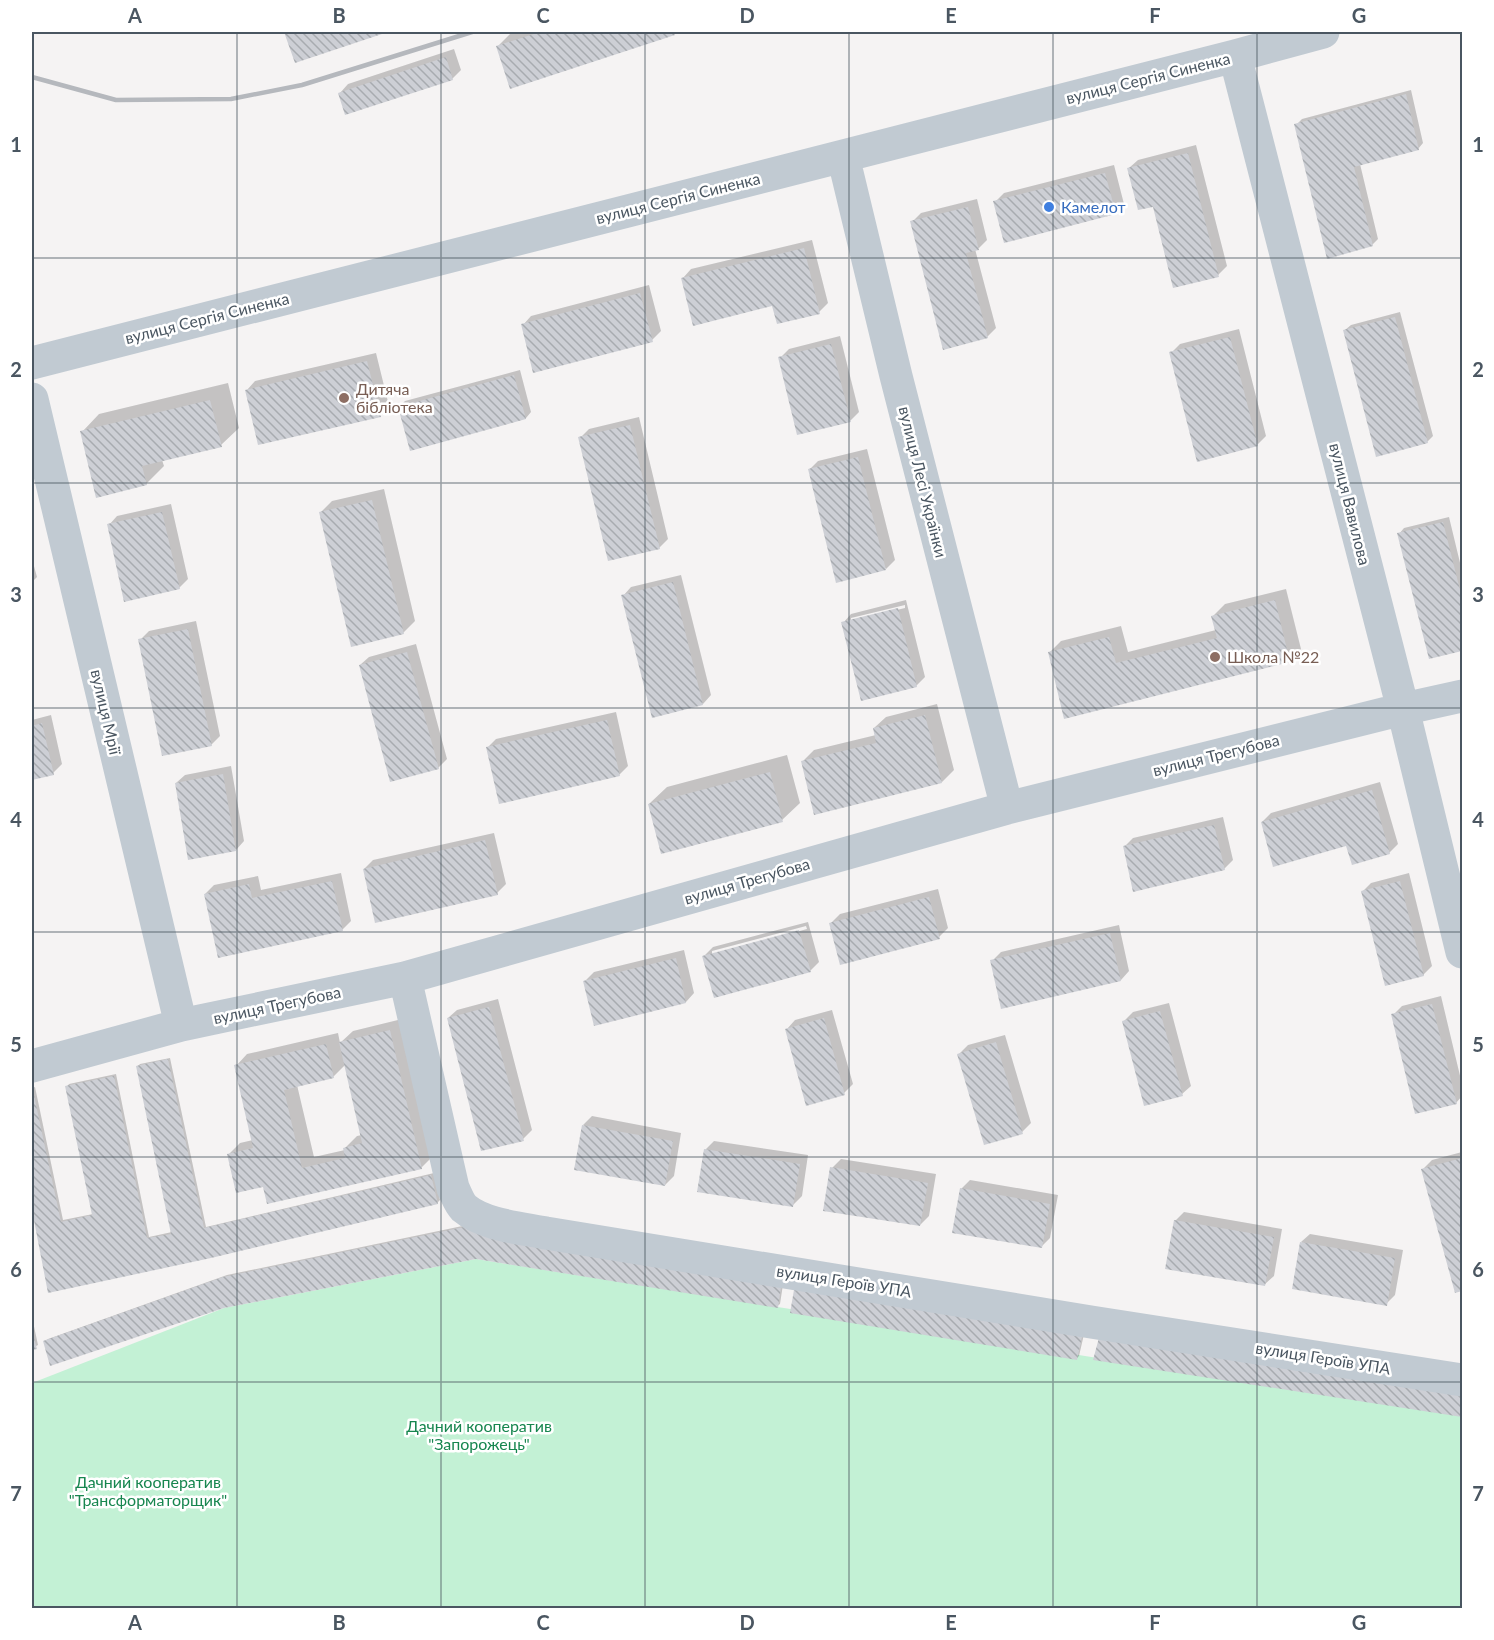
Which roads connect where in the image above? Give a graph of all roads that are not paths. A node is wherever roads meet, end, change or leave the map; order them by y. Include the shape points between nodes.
1 (1323, 32) edge
2 (1235, 56) junction
3 (843, 156) junction
4 (32, 363) edge
5 (32, 399) edge
6 (1462, 696) edge
7 (1403, 709) junction
8 (1007, 808) junction
9 (1462, 952) edge
10 (405, 978) junction
11 (181, 1025) junction
12 (32, 1066) edge
13 (1462, 1380) edge

1 - 2 street, вулиця Сергія Синенка
2 - 3 street, вулиця Сергія Синенка
2 - 7 street, вулиця Вавилова
3 - 4 street, вулиця Сергія Синенка
3 - 8 street, вулиця Лесі Українки
5 - 11 street, вулиця Мрії
6 - 7 street, вулиця Трегубова
7 - 8 street, вулиця Трегубова
7 - 9 street, вулиця Вавилова
8 - 10 street, вулиця Трегубова
10 - 11 street, вулиця Трегубова
10 - 13 street, вулиця Героїв УПА via 453,1188 462,1207 477,1216 546,1233
11 - 12 street, вулиця Трегубова

